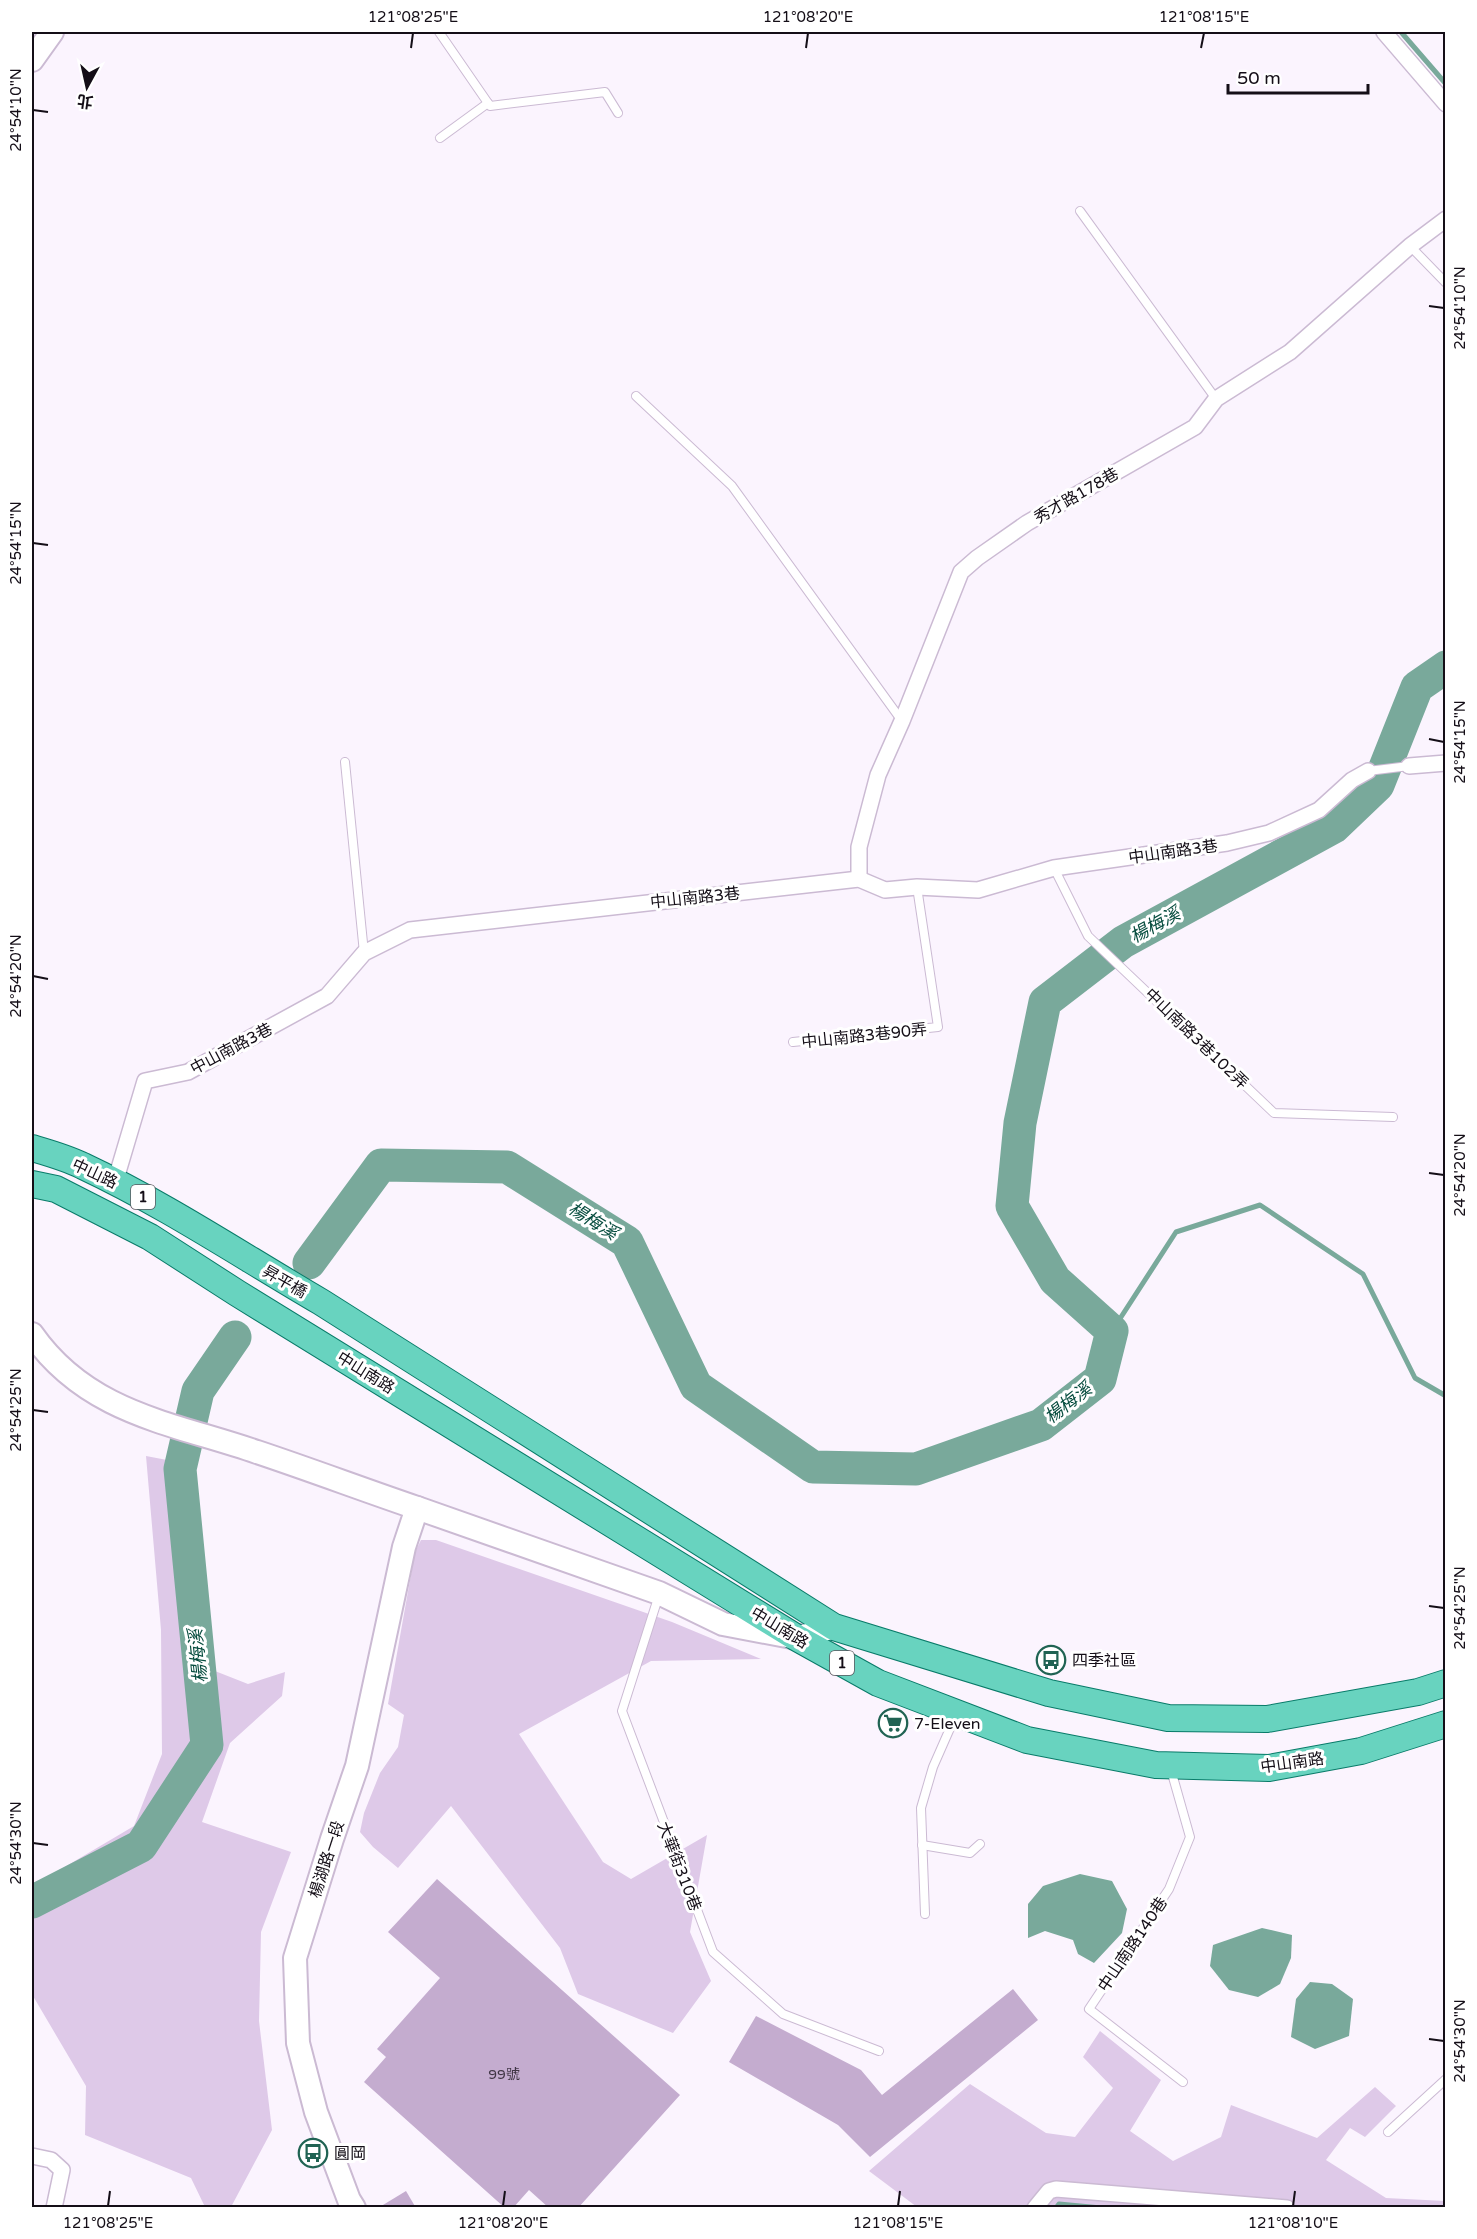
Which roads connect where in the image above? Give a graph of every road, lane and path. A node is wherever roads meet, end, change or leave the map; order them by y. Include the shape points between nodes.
1 (52, 32) edge
2 (439, 32) edge
3 (1384, 32) edge
4 (32, 60) edge
5 (488, 102) junction
6 (1446, 104) edge
7 (618, 113) dead end
8 (440, 138) dead end
9 (1080, 211) dead end
10 (1446, 219) edge
11 (1410, 246) junction
12 (1446, 283) edge
13 (636, 396) dead end
14 (1216, 399) junction
15 (902, 721) junction
16 (345, 762) dead end
17 (1446, 763) edge
18 (1409, 766) joint
19 (1368, 771) joint
20 (1054, 868) junction
21 (859, 879) junction
22 (917, 887) junction
23 (364, 953) junction
24 (793, 1042) dead end
25 (1393, 1117) dead end
26 (32, 1148) edge
27 (115, 1182) junction
28 (32, 1184) edge
29 (248, 1260) joint
30 (321, 1302) joint
31 (308, 1336) joint
32 (34, 1341) edge
33 (417, 1508) junction
34 (659, 1593) junction
35 (834, 1627) junction
36 (796, 1638) junction
37 (1446, 1683) edge
38 (957, 1713) junction
39 (1446, 1724) edge
40 (1170, 1766) junction
41 (980, 1844) dead end
42 (922, 1845) junction
43 (925, 1914) dead end
44 (879, 2051) dead end
45 (1446, 2079) edge
46 (1183, 2082) dead end
47 (1388, 2132) dead end
48 (32, 2156) edge
49 (54, 2208) edge
50 (354, 2208) edge
51 (1035, 2208) edge
52 (1287, 2208) edge

1 - 4 street
2 - 5 lane
3 - 6 street
5 - 7 lane via 490,106 605,92
5 - 8 lane
9 - 14 lane
10 - 11 street, 秀才路178巷
11 - 12 lane
11 - 14 street, 秀才路178巷 via 1290,352
13 - 15 lane via 732,486
14 - 15 street, 秀才路178巷 via 1195,427 1027,523 961,572
15 - 21 street, 秀才路178巷 via 878,775 859,848
16 - 23 lane
17 - 18 street
18 - 19 lane
19 - 20 street, 中山南路3巷 via 1319,810 1269,833 1227,843
20 - 22 street, 中山南路3巷 via 978,890
20 - 25 lane, 中山南路3巷102弄 via 1088,936 1274,1113
21 - 22 street, 中山南路3巷 via 885,890
21 - 23 street, 中山南路3巷 via 410,930
22 - 24 lane, 中山南路3巷90弄 via 938,1027
23 - 27 street, 中山南路3巷 via 327,996 188,1072 145,1081
26 - 27 main road, 中山路 / 1
27 - 29 main road, 中山路 / 1 via 178,1215
28 - 31 main road, 中山路 / 1 via 56,1189 150,1237
29 - 30 main road, 昇平橋 / 1
30 - 35 main road, 中山南路 / 1
31 - 36 main road, 中山南路 / 1
32 - 33 street via 71,1376 105,1400 141,1417 255,1451
33 - 34 street
33 - 50 street, 楊湖路一段 via 404,1547 357,1766 295,1958 298,2043 316,2112
34 - 36 street via 723,1624
34 - 44 lane, 大華街310巷 via 622,1711 713,1952 783,2014
35 - 36 street
35 - 37 main road, 中山南路 / 1 via 1049,1693 1168,1718 1267,1719 1418,1692
36 - 38 main road, 中山南路 / 1 via 878,1683
38 - 40 main road, 中山南路 / 1 via 1027,1740
38 - 42 lane via 933,1767 921,1808
39 - 40 main road, 中山南路 / 1 via 1361,1751 1269,1768
40 - 46 lane, 中山南路140巷 via 1190,1837 1169,1889 1089,2009
41 - 42 lane via 970,1853
42 - 43 lane
45 - 47 lane
48 - 49 street via 51,2160 62,2170
51 - 52 street via 1048,2191 1056,2189

